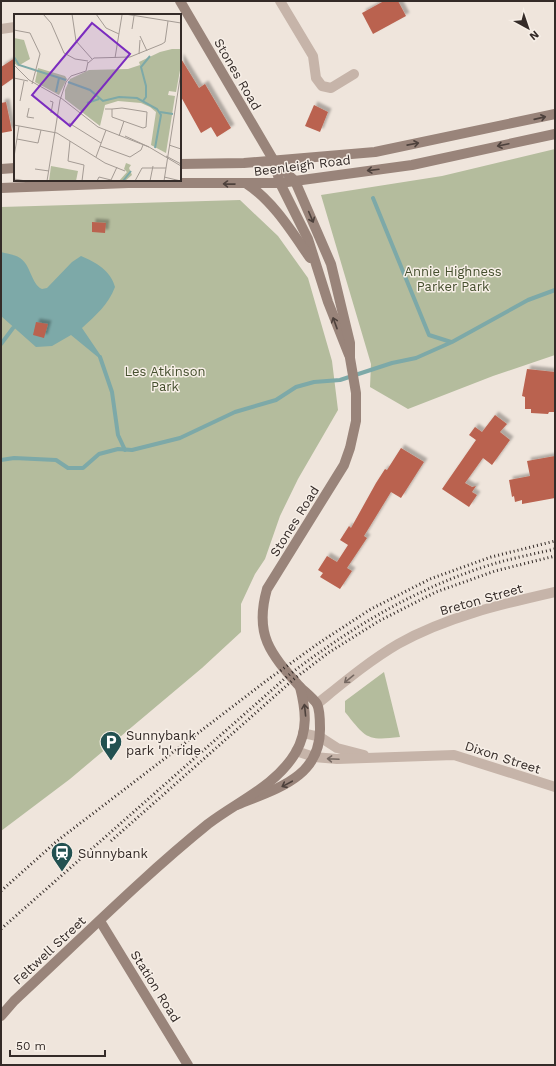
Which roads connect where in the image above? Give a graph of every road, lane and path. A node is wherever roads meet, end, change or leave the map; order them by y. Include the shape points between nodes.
1 (180, 1) edge
2 (280, 1) edge
3 (14, 28) edge
4 (1, 29) edge
5 (354, 74) dead end
6 (555, 114) edge
7 (555, 134) edge
8 (274, 161) junction
9 (181, 164) edge
10 (14, 168) edge
11 (1, 169) edge
12 (296, 181) junction
13 (280, 183) junction
14 (247, 184) junction
15 (1, 188) edge
16 (316, 266) junction
17 (350, 358) junction
18 (555, 592) edge
19 (300, 687) junction
20 (317, 704) junction
21 (303, 733) junction
22 (320, 737) junction
23 (296, 751) junction
24 (314, 757) junction
25 (371, 757) junction
26 (555, 786) edge
27 (237, 805) junction
28 (100, 921) junction
29 (1, 1016) edge
30 (188, 1065) edge

1 - 8 street, Stones Road
2 - 5 street via 313,56 316,78 322,86 331,88
3 - 4 street
8 -> 6 street, Beenleigh Road via 375,152
7 -> 12 street, Beenleigh Road via 412,165
8 - 9 street, Beenleigh Road
8 - 12 street, Stones Road
8 - 13 street, Stones Road
10 - 11 street
12 - 13 street, Beenleigh Road
12 -> 17 street, Stones Road via 331,264 350,343
13 - 14 street, Beenleigh Road
13 - 16 street, Stones Road via 308,239
14 -> 15 street, Beenleigh Road via 128,183
14 - 16 street, Stones Road via 267,201
17 -> 16 street, Stones Road
17 - 19 street, Stones Road via 356,393 356,421 344,465 267,589 262,606 262,631 266,640
18 -> 20 street, Breton Street via 446,621 398,644
19 - 20 street, Stones Road
21 -> 19 street, Stones Road via 306,712
20 - 22 street
21 - 22 street, Dixon Street
21 - 23 street
22 - 24 street
22 - 25 street, Dixon Street via 337,748
23 - 24 street, Dixon Street
23 - 27 street via 284,768 266,785
25 -> 24 street, Dixon Street
24 -> 27 street via 300,775 288,784
25 - 26 street, Dixon Street via 454,755
27 - 28 street via 209,824
28 - 29 street, Feltwell Street
28 - 30 street, Station Road

